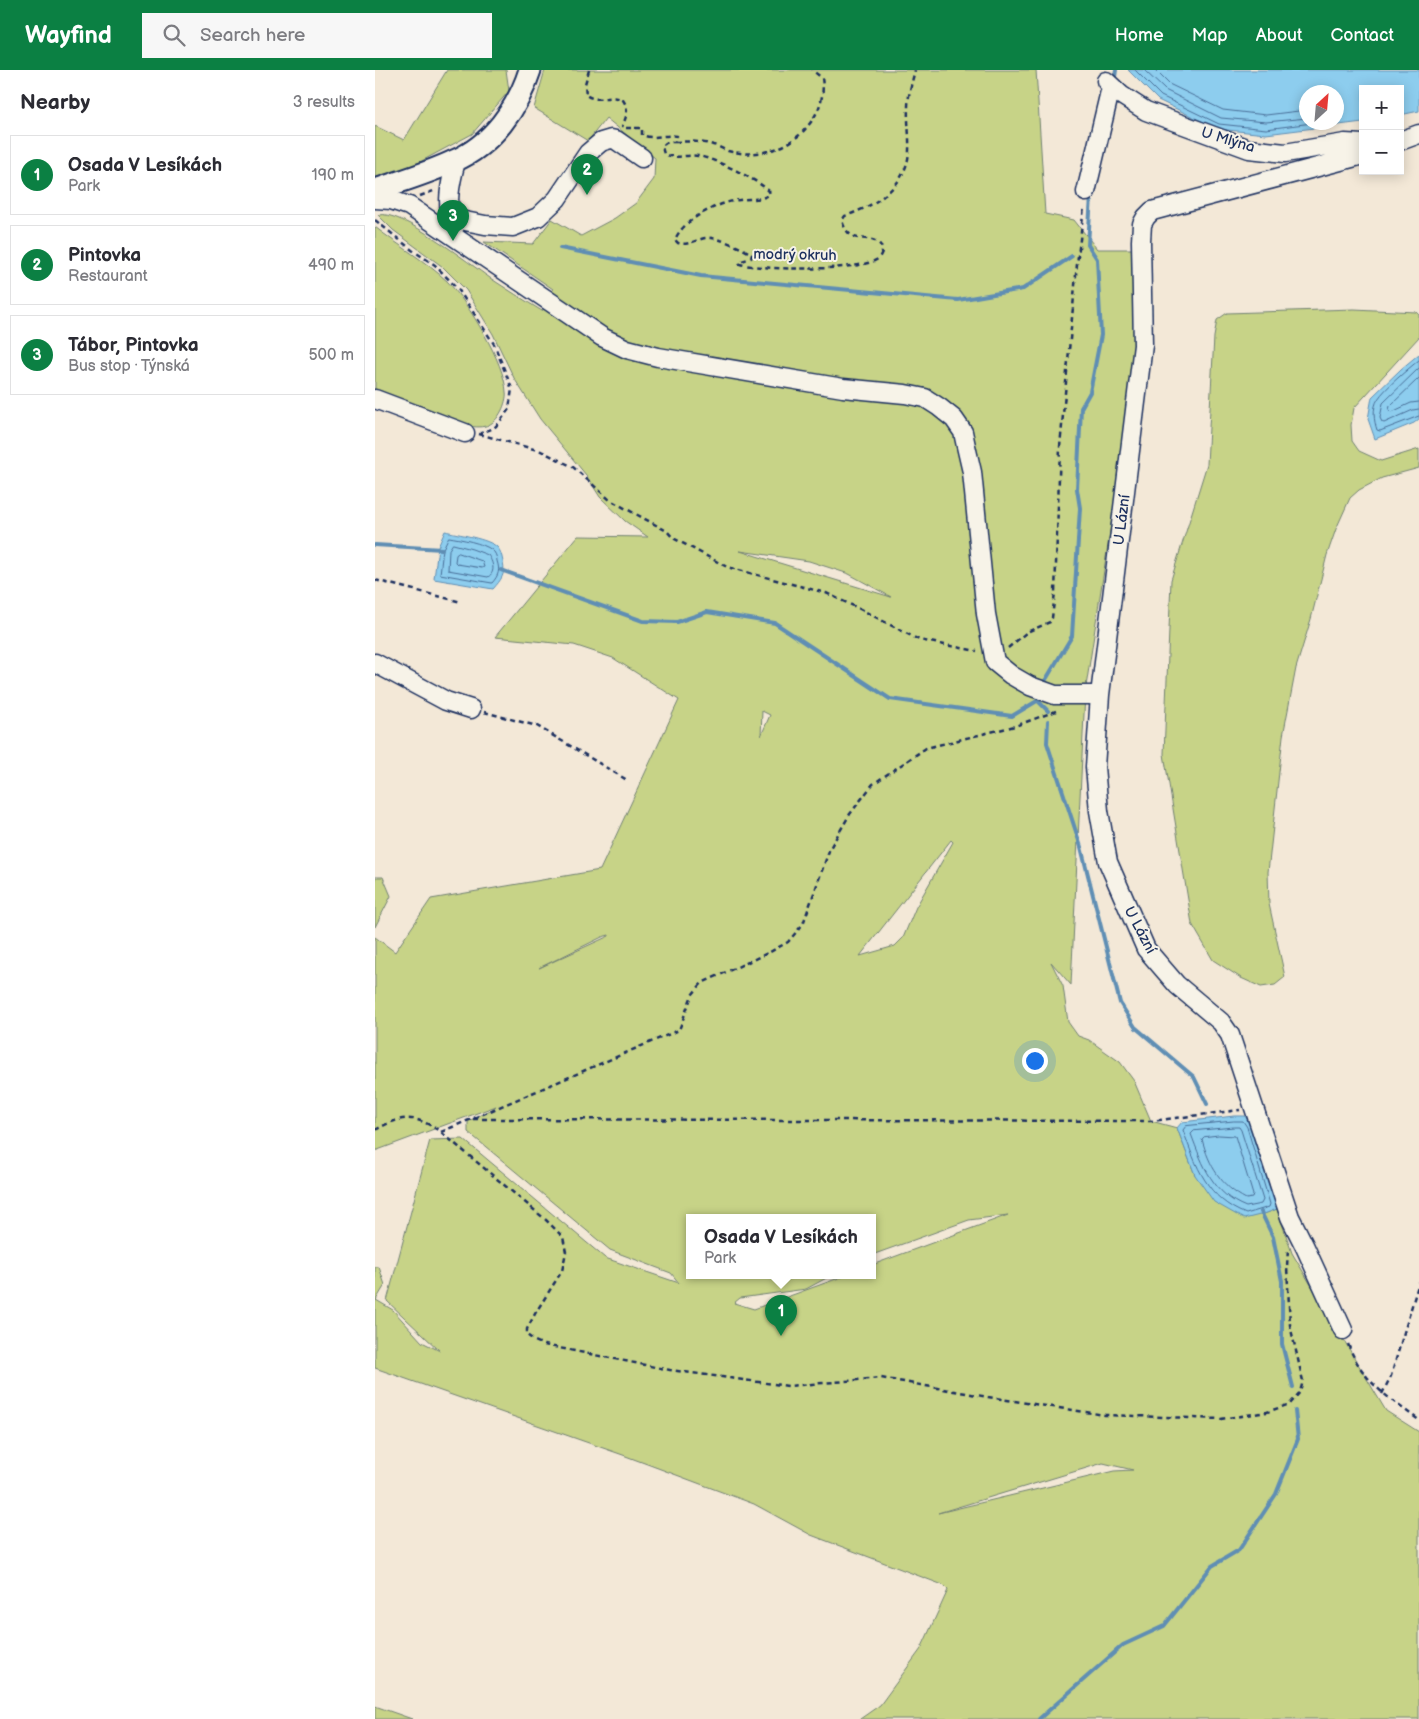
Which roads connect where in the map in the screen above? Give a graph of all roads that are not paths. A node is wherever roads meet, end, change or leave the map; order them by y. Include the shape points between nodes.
1 (530, 70) edge
2 (1419, 134) edge
3 (1404, 140) edge
4 (1359, 144) edge
5 (1359, 156) edge
6 (642, 158) dead end
7 (456, 161) junction
8 (375, 190) edge
9 (1086, 192) road end
10 (375, 198) edge
11 (450, 218) junction
12 (466, 244) junction
13 (375, 399) edge
14 (472, 433) road end
15 (375, 663) edge
16 (1100, 695) junction
17 (471, 709) road end
18 (1343, 1330) road end

1 - 7 main road via 522,94 500,126
2 - 3 street
4 - 9 street, U Mlýna via 1345,143 1285,153 1249,149 1145,111 1109,84
5 - 16 street, U Lázní via 1152,211 1146,217 1141,241 1143,345
6 - 11 street via 617,140 601,142 588,153 557,199 538,217 513,226 485,225
7 - 8 main road
7 - 11 street via 448,203
10 - 12 street via 409,206
11 - 12 street via 454,230
12 - 16 street via 601,338 627,349 658,358 925,398 954,419 963,432 972,472 986,614 994,658 1011,675 1055,695
13 - 14 street
15 - 17 street via 447,701
16 - 18 street, U Lázní via 1095,766 1108,862 1146,949 1177,985 1221,1022 1230,1034 1289,1217

